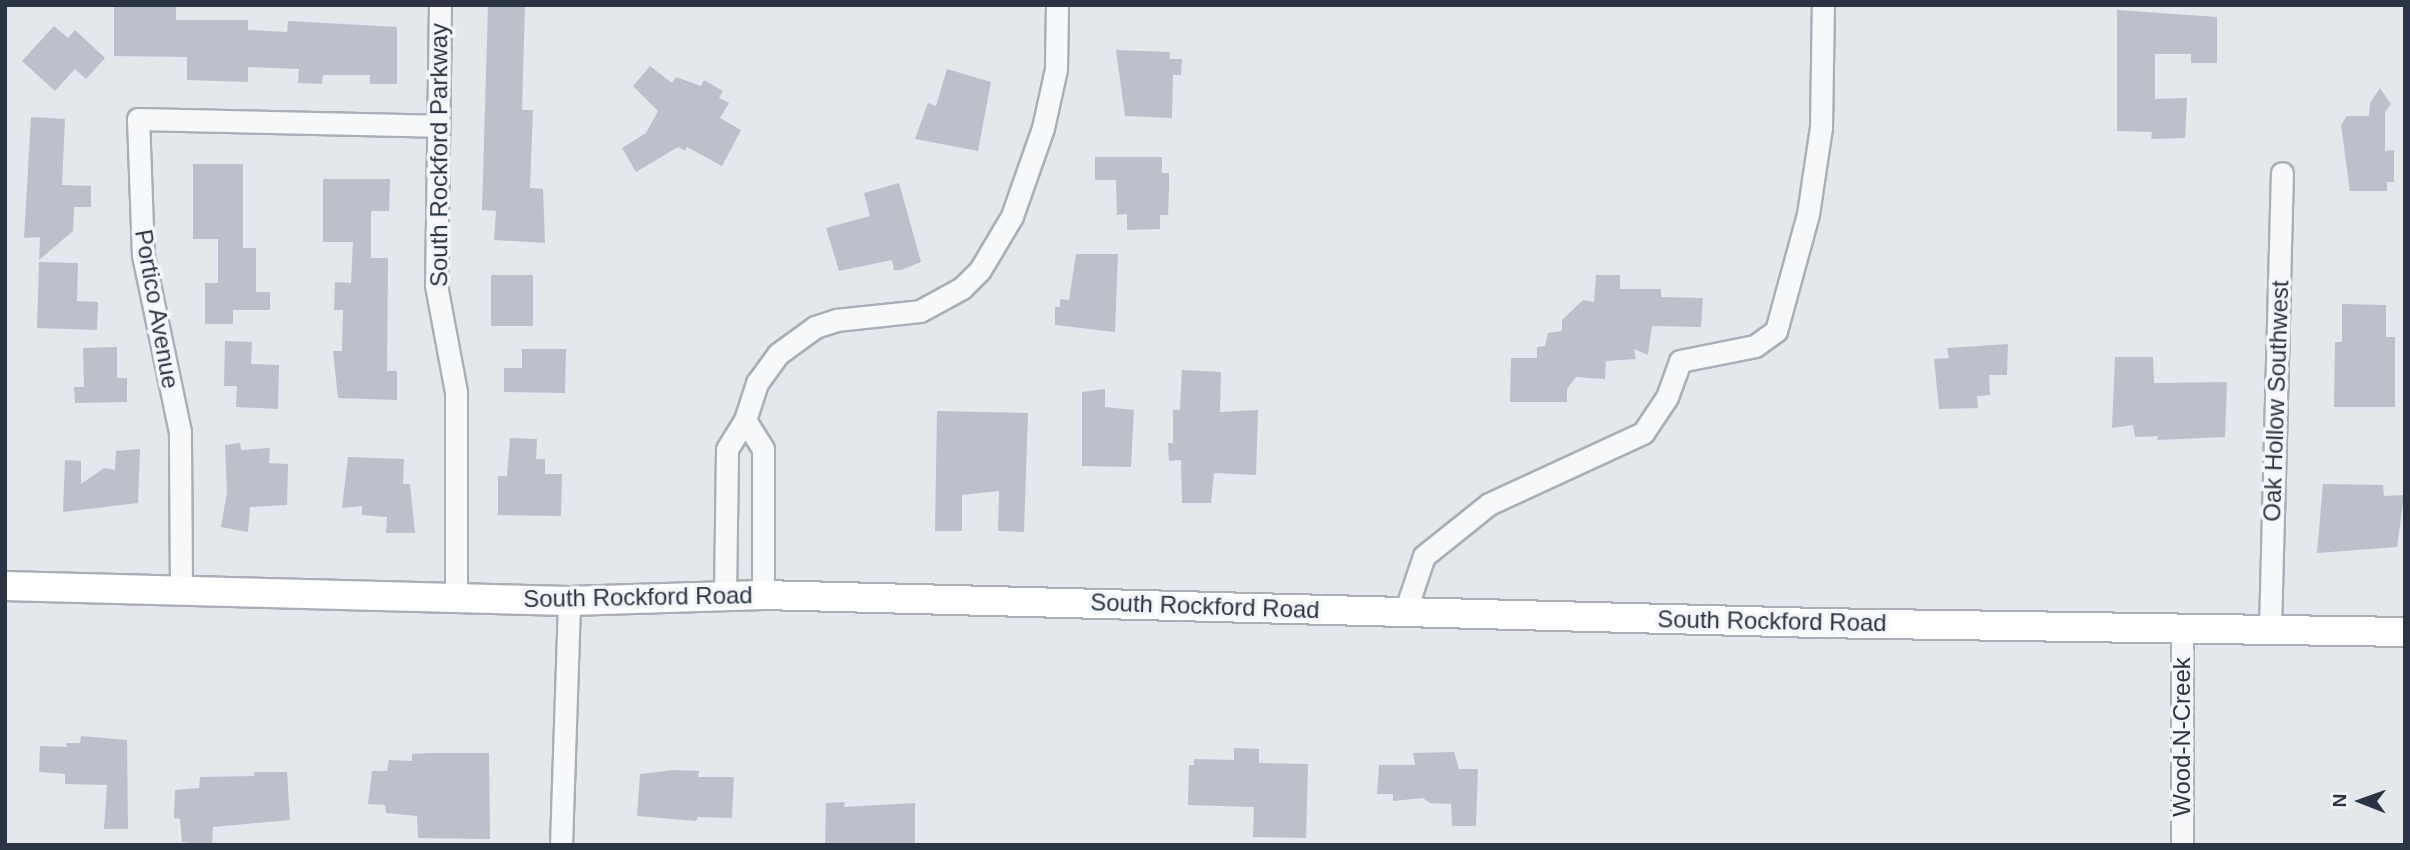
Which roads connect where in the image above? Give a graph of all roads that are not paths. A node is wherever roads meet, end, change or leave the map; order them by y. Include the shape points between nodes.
1 (440, 5) edge
2 (1057, 5) edge
3 (1823, 5) edge
4 (437, 126) junction
5 (2282, 173) dead end
6 (745, 420) junction
7 (5, 586) edge
8 (181, 587) junction
9 (725, 594) junction
10 (763, 595) junction
11 (456, 598) junction
12 (569, 601) junction
13 (1405, 612) junction
14 (2182, 629) junction
15 (2270, 629) junction
16 (2405, 632) edge
17 (561, 845) edge
18 (2182, 845) edge

1 - 4 street, South Rockford Parkway
2 - 6 street via 1055,69 1043,128 1012,216 980,270 962,288 920,311 814,327 766,367
3 - 13 street via 1821,127 1808,214 1776,331 1755,346 1681,361 1667,397 1643,433 1489,504 1424,556
4 - 8 street, Portico Avenue via 138,119 143,255 180,432
4 - 11 street, South Rockford Parkway via 436,285 456,392
5 - 15 street, Oak Hollow Southwest
6 - 9 street via 727,449
6 - 10 street via 762,449
7 - 8 street, South Rockford Road
8 - 11 street, South Rockford Road
9 - 10 street, South Rockford Road
9 - 12 street, South Rockford Road
10 - 13 street, South Rockford Road
11 - 12 street, South Rockford Road
12 - 17 street
13 - 14 street, South Rockford Road
14 - 15 street, South Rockford Road
14 - 18 street, Wood-N-Creek
15 - 16 street, South Rockford Road

